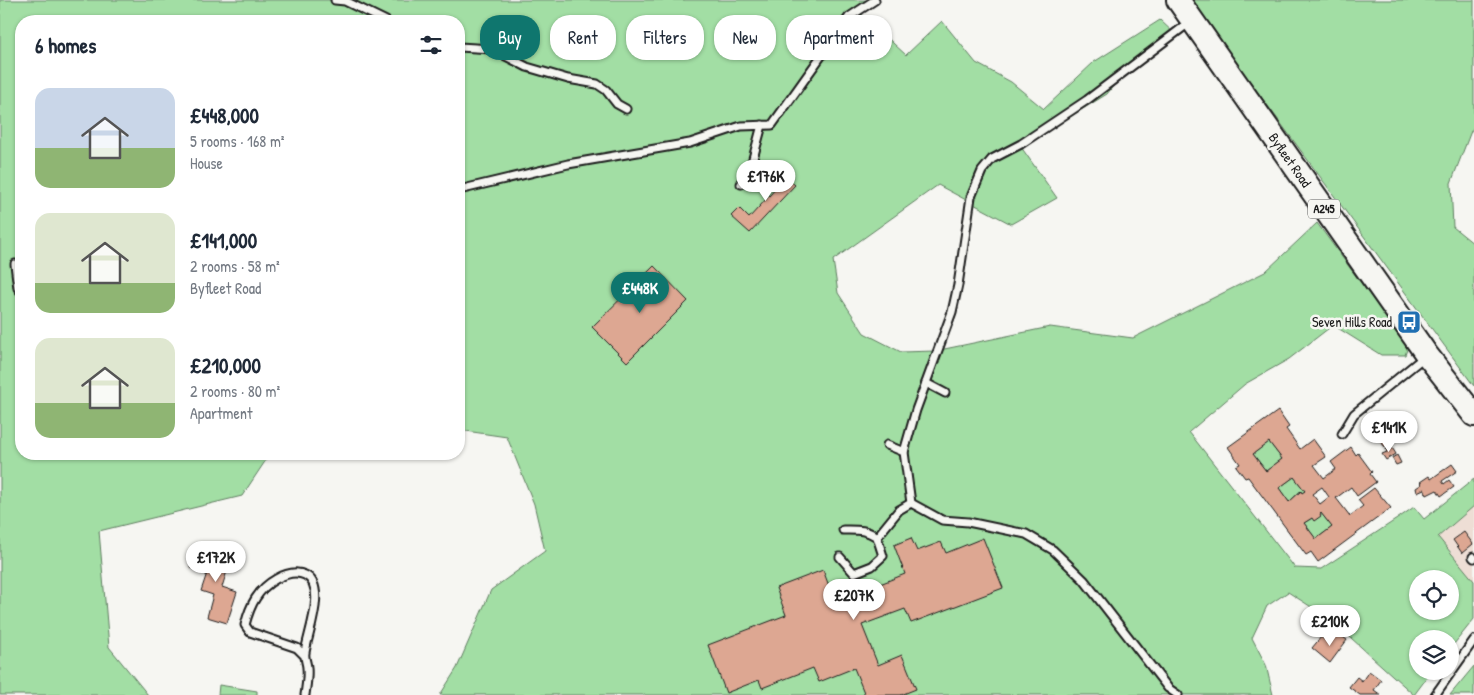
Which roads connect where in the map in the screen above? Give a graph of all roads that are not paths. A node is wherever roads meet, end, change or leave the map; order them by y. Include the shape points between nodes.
1 (335, 0) edge
2 (875, 0) edge
3 (1178, 0) edge
4 (374, 15) edge
5 (1192, 20) junction
6 (465, 47) edge
7 (626, 109) dead end
8 (762, 125) junction
9 (741, 184) dead end
10 (465, 189) edge
11 (1427, 355) junction
12 (926, 383) junction
13 (946, 393) dead end
14 (1474, 415) edge
15 (1342, 434) dead end
16 (887, 445) dead end
17 (904, 452) junction
18 (911, 504) junction
19 (843, 530) dead end
20 (877, 537) junction
21 (840, 557) dead end
22 (1474, 641) edge
23 (304, 655) junction
24 (305, 695) edge
25 (1178, 695) edge
26 (1435, 695) edge

1 - 4 lane via 345,1
2 - 8 lane via 849,17 772,125
3 - 5 main road, Byfleet Road / A245
5 - 11 main road, Byfleet Road / A245
5 - 12 lane via 1087,100 992,159 982,171 971,197 952,312
6 - 7 lane via 492,49 527,67 597,84
8 - 9 lane via 751,166
8 - 10 lane via 741,126 690,143 568,164
11 - 14 main road, Byfleet Road / A245
11 - 15 lane via 1354,414
12 - 13 lane
12 - 17 lane
16 - 17 lane
17 - 18 lane
18 - 20 lane via 899,510
18 - 25 lane via 942,520 1026,534 1053,550 1084,580 1168,688
19 - 20 lane via 862,530
20 - 21 lane via 883,556 872,566 854,573
22 - 26 lane
23 - 23 lane via 314,619 314,584 307,576 296,572 268,583 256,595 245,625 250,632 297,648
23 - 24 lane via 308,670

